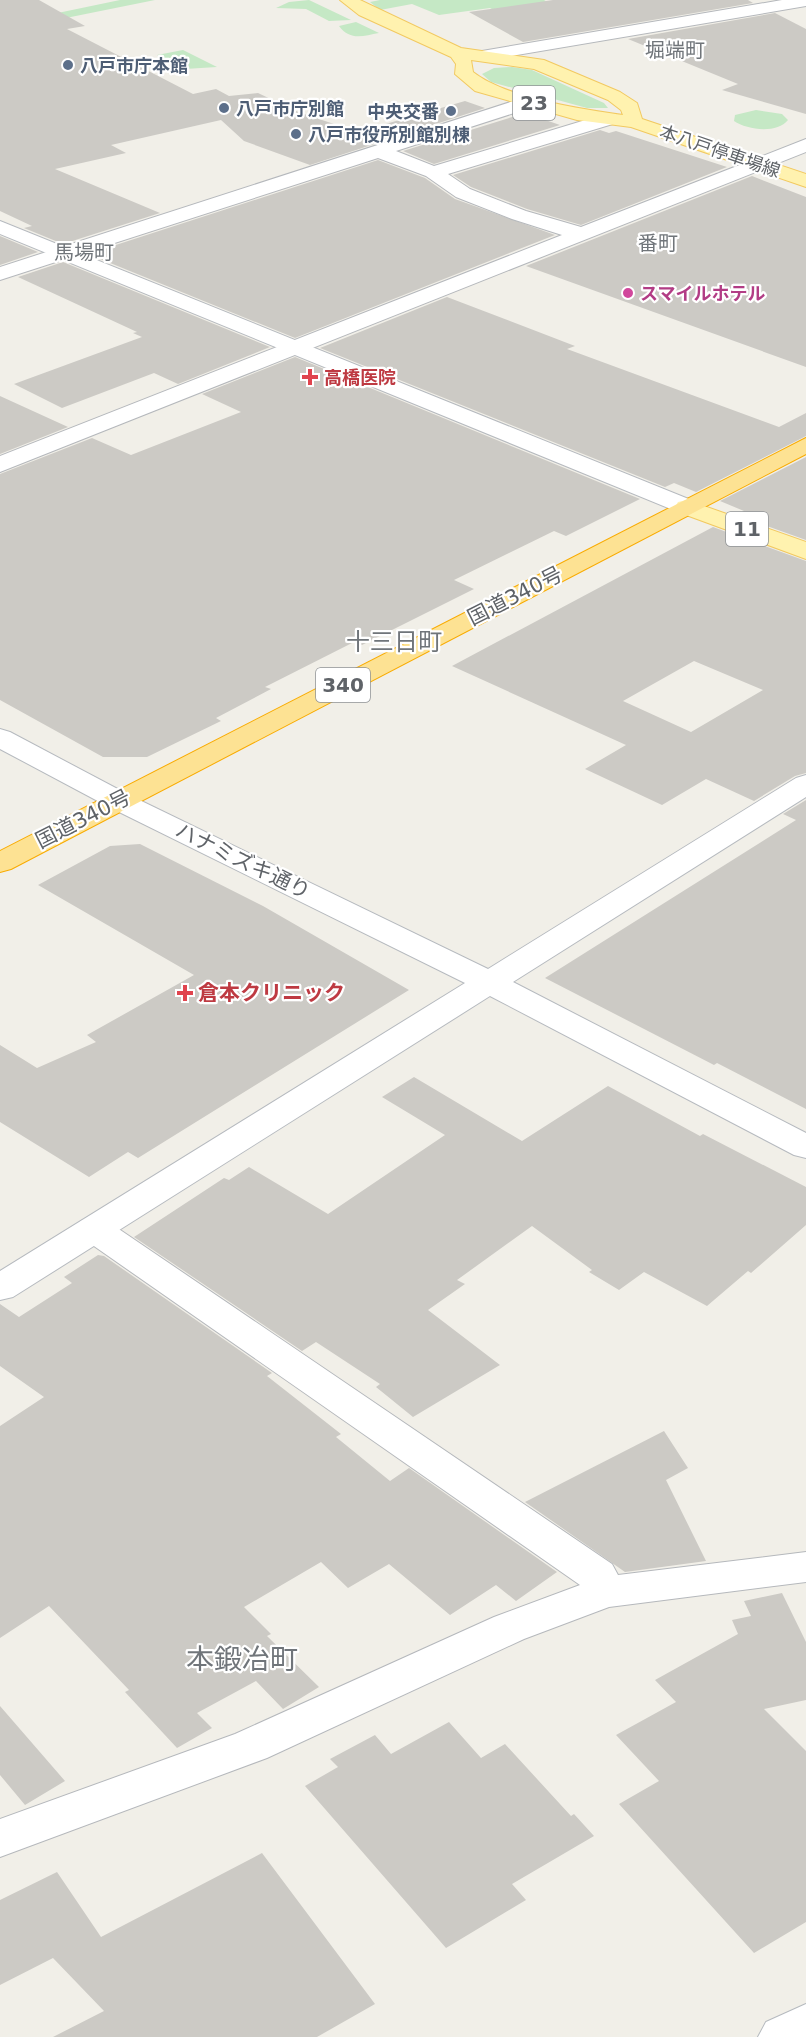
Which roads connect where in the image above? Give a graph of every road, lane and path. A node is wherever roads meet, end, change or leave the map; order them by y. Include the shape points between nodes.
1 (348, 0) edge
2 (806, 1) edge
3 (457, 53) junction
4 (482, 56) junction
5 (529, 102) junction
6 (609, 119) junction
7 (634, 122) junction
8 (806, 145) edge
9 (378, 151) junction
10 (758, 164) junction
11 (433, 172) junction
12 (806, 181) edge
13 (0, 227) edge
14 (581, 234) junction
15 (67, 253) junction
16 (0, 274) edge
17 (298, 348) junction
18 (806, 445) edge
19 (0, 465) edge
20 (687, 507) junction
21 (806, 551) edge
22 (0, 738) edge
23 (806, 784) edge
24 (119, 801) junction
25 (0, 862) edge
26 (487, 981) junction
27 (806, 1147) edge
28 (94, 1228) junction
29 (0, 1288) edge
30 (806, 1567) edge
31 (605, 1592) junction
32 (0, 1838) edge
33 (806, 2025) edge
34 (783, 2037) edge

1 - 3 main road, 本八戸停車場線 / 23
2 - 4 street
3 - 4 main road, 本八戸停車場線 / 23
3 - 5 main road, 本八戸停車場線 / 23 via 465,64 464,74 472,81
4 - 7 main road, 本八戸停車場線 / 23 via 538,63 560,72 630,107
5 - 6 main road, 本八戸停車場線 / 23
5 - 9 street
6 - 7 main road, 本八戸停車場線 / 23
6 - 11 street
7 - 10 main road, 本八戸停車場線 / 23
8 - 10 street
9 - 11 street
9 - 15 street
10 - 12 main road, 本八戸停車場線 / 23
10 - 14 street
11 - 14 street via 463,193
13 - 15 street
14 - 17 street
15 - 16 street
15 - 17 street
17 - 19 street
17 - 20 street
18 - 20 highway, 国道340号 / 340
20 - 21 main road, 11
20 - 24 highway, 国道340号 / 340
22 - 24 street, ハナミズキ通り
23 - 26 street
24 - 25 highway, 国道340号 / 340
24 - 26 street, ハナミズキ通り
26 - 27 street, ハナミズキ通り
26 - 28 street
28 - 29 street
28 - 31 street via 597,1575
30 - 31 street
31 - 32 street via 509,1628 251,1746
33 - 34 street

